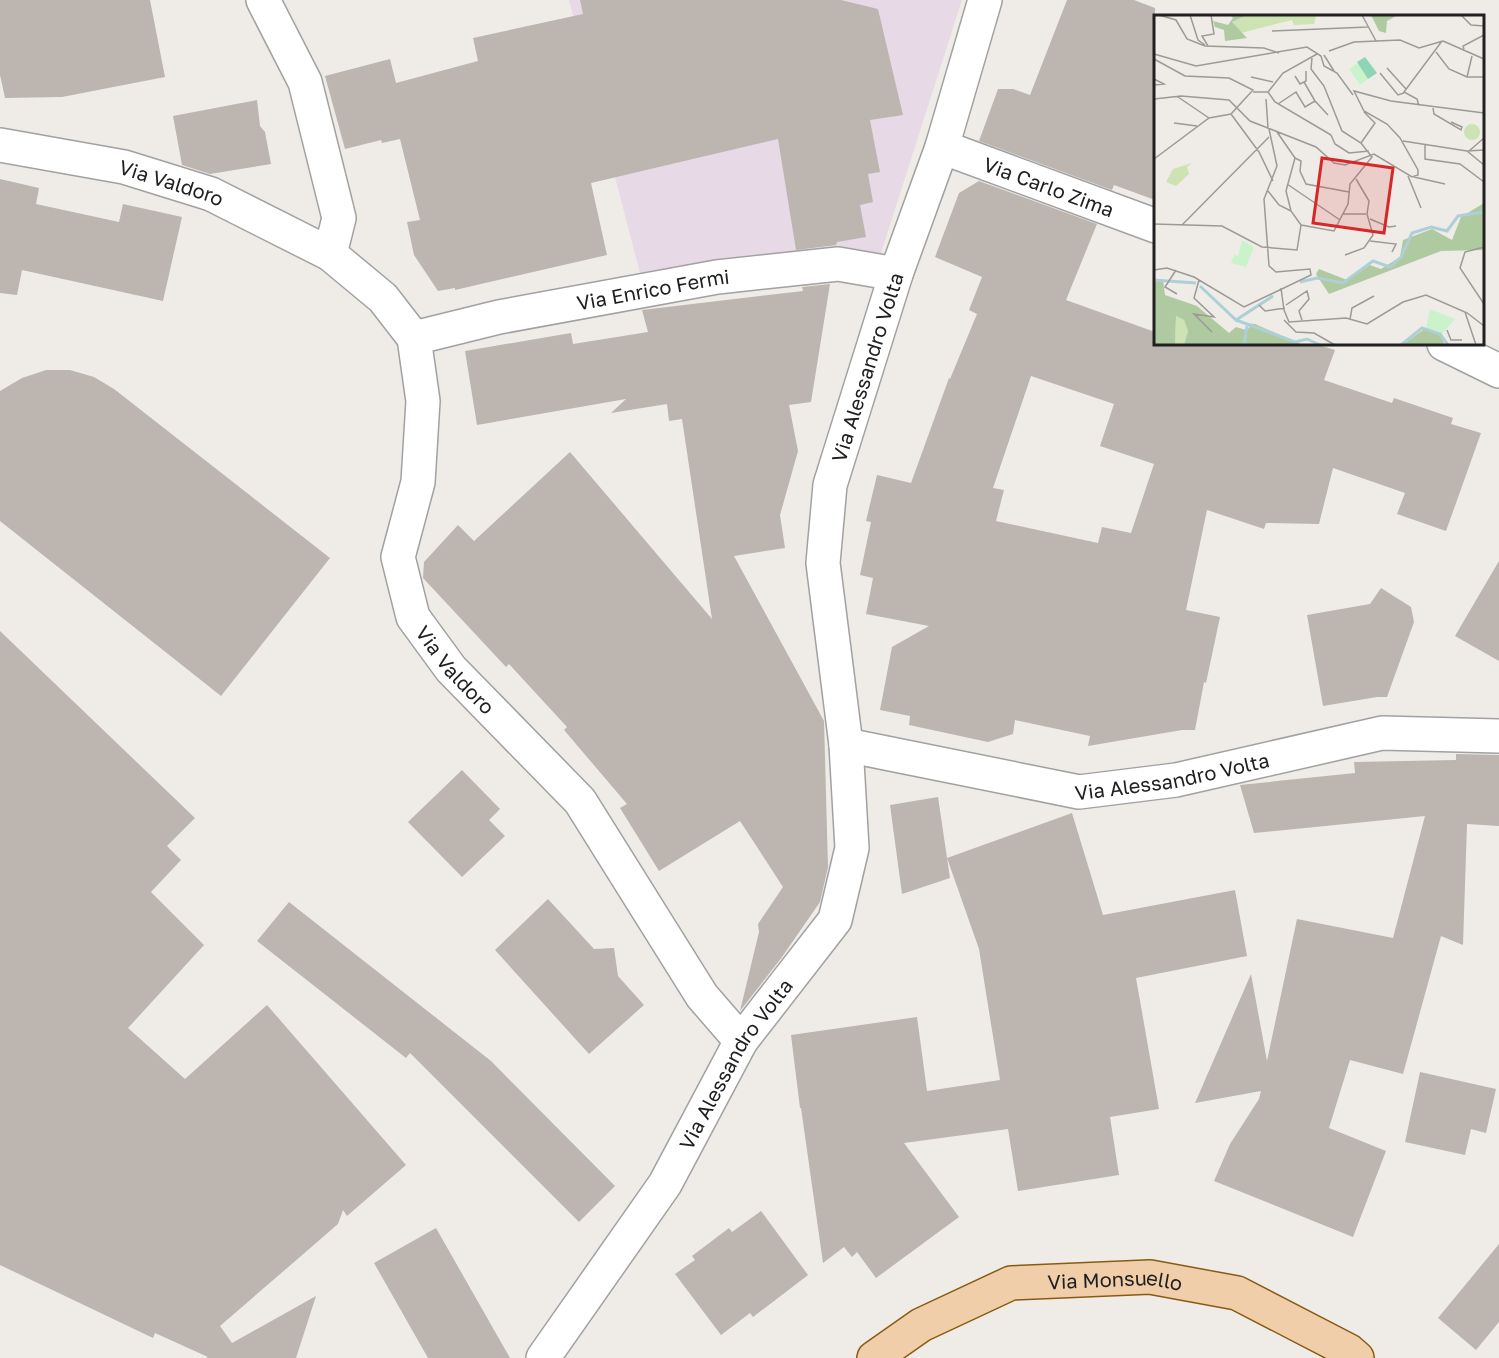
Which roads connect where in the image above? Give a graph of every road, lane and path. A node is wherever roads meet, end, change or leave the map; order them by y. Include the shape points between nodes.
1 (263, 0) edge
2 (985, 0) edge
3 (0, 145) edge
4 (942, 147) junction
5 (1154, 226) edge
6 (330, 254) junction
7 (896, 274) junction
8 (414, 338) junction
9 (1446, 345) edge
10 (1499, 371) edge
11 (1499, 736) edge
12 (846, 745) junction
13 (741, 1041) junction
14 (543, 1358) edge
15 (873, 1358) edge
16 (1357, 1358) edge

1 - 6 street via 305,82 339,218
2 - 4 street, Via Alessandro Volta
3 - 6 street, Via Valdoro via 124,167 211,194
4 - 5 street, Via Carlo Zima
4 - 7 street, Via Alessandro Volta
6 - 8 street, Via Valdoro via 383,298
7 - 8 street, Via Enrico Fermi via 838,264 717,277
7 - 12 street, Via Alessandro Volta via 830,485 823,563
8 - 13 street, Via Valdoro via 423,401 418,482 398,557 413,617 451,669 580,801 702,996
9 - 10 street
11 - 12 street, Via Alessandro Volta via 1383,733 1176,780 1079,792
12 - 13 street, Via Alessandro Volta via 852,848 835,920
13 - 14 street, Via Alessandro Volta via 665,1184
15 - 16 main road, Via Monsuello via 921,1325 1011,1283 1150,1277 1237,1293

